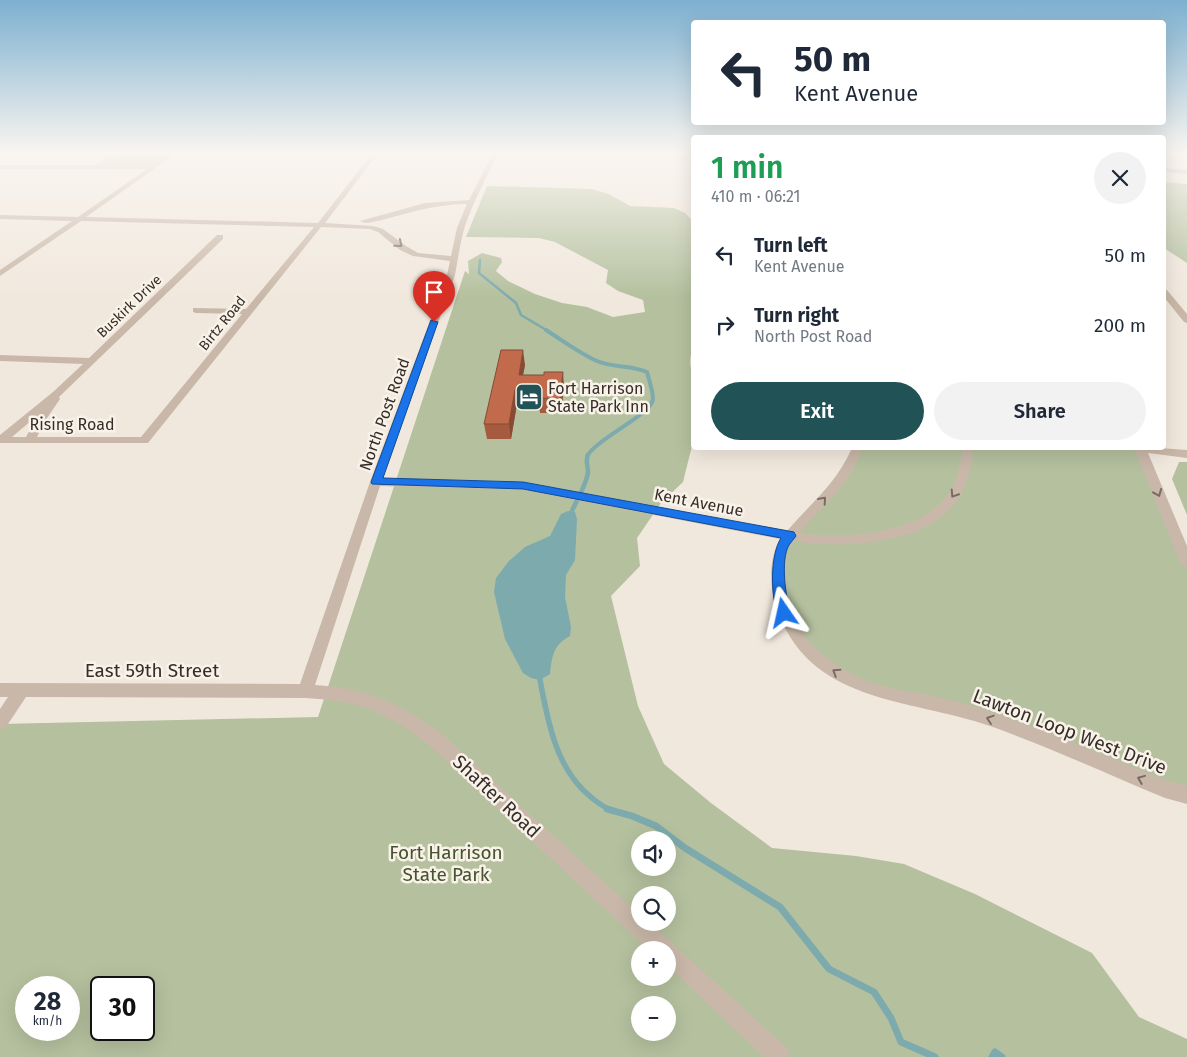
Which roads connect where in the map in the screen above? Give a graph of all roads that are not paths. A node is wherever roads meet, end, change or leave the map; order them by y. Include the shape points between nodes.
1 (106, 200) edge
2 (339, 200) edge
3 (471, 202) joint
4 (389, 217) junction
5 (0, 218) edge
6 (80, 218) junction
7 (225, 221) junction
8 (244, 222) junction
9 (321, 223) junction
10 (384, 232) junction
11 (220, 237) junction
12 (456, 259) junction
13 (0, 274) edge
14 (1166, 294) edge
15 (198, 307) dead end
16 (252, 308) junction
17 (1187, 320) edge
18 (0, 358) edge
19 (92, 361) junction
20 (57, 394) junction
21 (0, 440) edge
22 (31, 440) junction
23 (144, 441) joint
24 (856, 450) edge
25 (968, 450) edge
26 (1141, 450) edge
27 (1156, 450) edge
28 (1187, 454) edge
29 (376, 482) junction
30 (790, 536) junction
31 (1187, 562) edge
32 (0, 690) edge
33 (22, 690) junction
34 (305, 690) junction
35 (0, 722) edge
36 (1187, 795) edge
37 (654, 941) edge
38 (676, 960) edge
39 (780, 1057) edge

1 - 6 street
2 - 9 street, Birtz Road
3 - 4 street via 437,203
3 - 12 street, North Post Road via 459,234
4 - 9 street
4 - 10 street via 383,223
5 - 6 street
6 - 7 street
6 - 13 street
7 - 8 street
7 - 11 street, Buskirk Drive via 217,237
8 - 9 street
8 - 11 street, Buskirk Drive
9 - 10 street via 373,227
9 - 16 street, Birtz Road
10 -> 12 street via 410,252
11 - 19 street, Buskirk Drive
12 - 29 street, North Post Road
14 - 17 street
15 - 16 street
16 - 23 street, Birtz Road
18 - 19 street
19 - 20 street, Buskirk Drive
20 - 21 street, Buskirk Drive via 18,429
20 - 22 street, Buskirk Drive via 48,412 33,429
21 - 22 street, Rising Road
22 - 23 street, Rising Road
30 -> 24 street, Lawton Loop West Drive via 831,492
25 -> 30 street, Kent Avenue via 958,489 945,506 926,520 890,534 859,539 820,540
26 -> 31 street
27 - 28 street
29 - 30 street, Kent Avenue via 510,484
29 - 34 street, North Post Road
36 -> 30 street, Lawton Loop West Drive via 996,721 941,705 881,693 835,672 805,647 784,613 779,595 780,554
32 - 33 street, East 59th Street
33 - 34 street, East 59th Street
33 - 35 street
34 - 37 street, Shafter Road via 363,699 399,713 424,730
38 - 39 street

